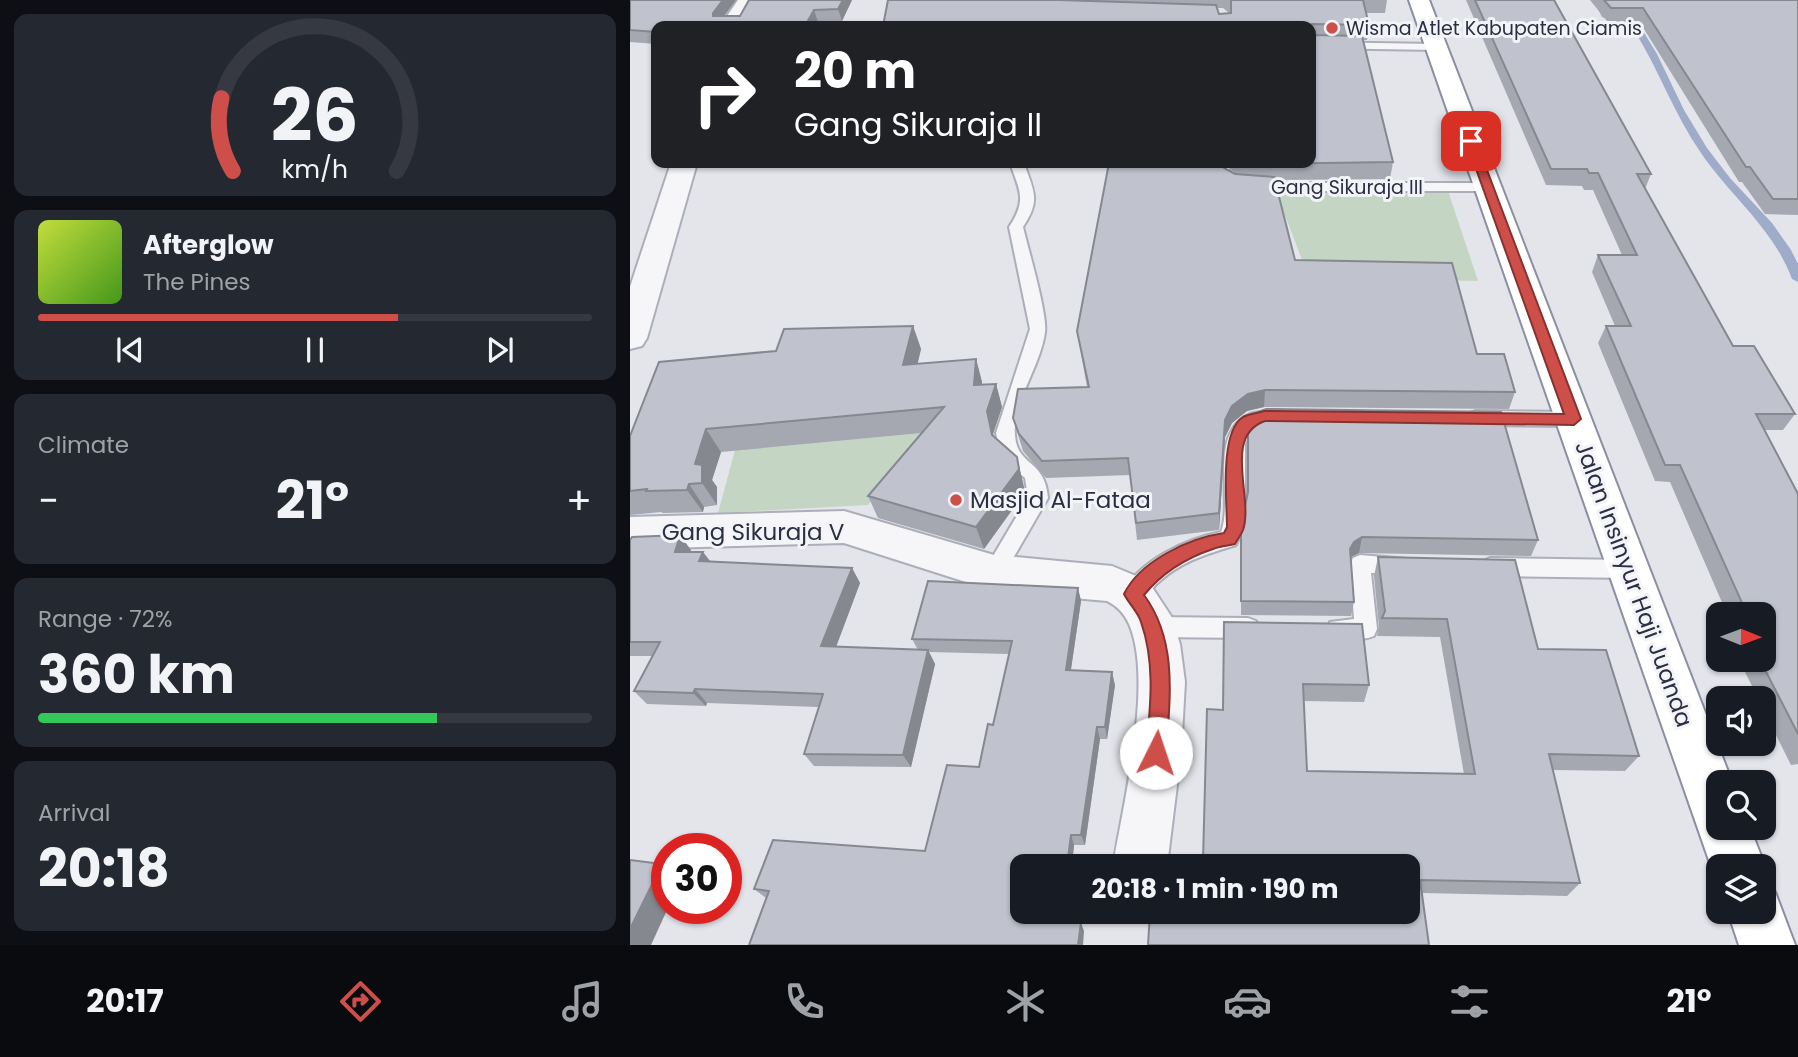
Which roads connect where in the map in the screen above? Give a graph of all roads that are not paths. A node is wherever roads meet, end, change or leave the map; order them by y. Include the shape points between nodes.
1 (748, 0) edge
2 (1419, 0) edge
3 (734, 21) edge
4 (1316, 45) edge
5 (1437, 47) junction
6 (682, 168) edge
7 (1019, 168) edge
8 (1221, 168) edge
9 (1488, 187) junction
10 (630, 338) edge
11 (1303, 416) edge
12 (1458, 418) edge
13 (1574, 419) junction
14 (630, 533) edge
15 (1427, 565) edge
16 (1468, 566) edge
17 (1629, 569) junction
18 (994, 573) junction
19 (1142, 610) junction
20 (1272, 628) edge
21 (1313, 629) edge
22 (1706, 780) edge
23 (1141, 854) edge
24 (1759, 924) edge
25 (1767, 945) edge

1 - 3 street
2 - 5 highway, Jalan Insinyur Haji Juanda
4 - 5 lane
5 - 9 highway, Jalan Insinyur Haji Juanda
6 - 10 street
7 - 18 lane via 1029,199 1017,227 1038,329 1005,433 1010,457 1033,474 1038,498
8 - 9 lane, Gang Sikuraja III via 1225,179 1248,187
9 - 13 highway, Jalan Insinyur Haji Juanda
11 - 19 lane via 1264,416 1247,422 1238,433 1235,454 1236,528 1229,539 1173,559 1151,573
12 - 13 lane
13 - 17 highway, Jalan Insinyur Haji Juanda
14 - 18 street, Gang Sikuraja V via 844,527
15 - 21 lane via 1360,564 1367,629
16 - 17 lane
17 - 22 highway, Jalan Insinyur Haji Juanda
18 - 19 street, Gang Sikuraja V via 1112,584
19 - 20 lane
19 - 23 street via 1161,682
24 - 25 highway

